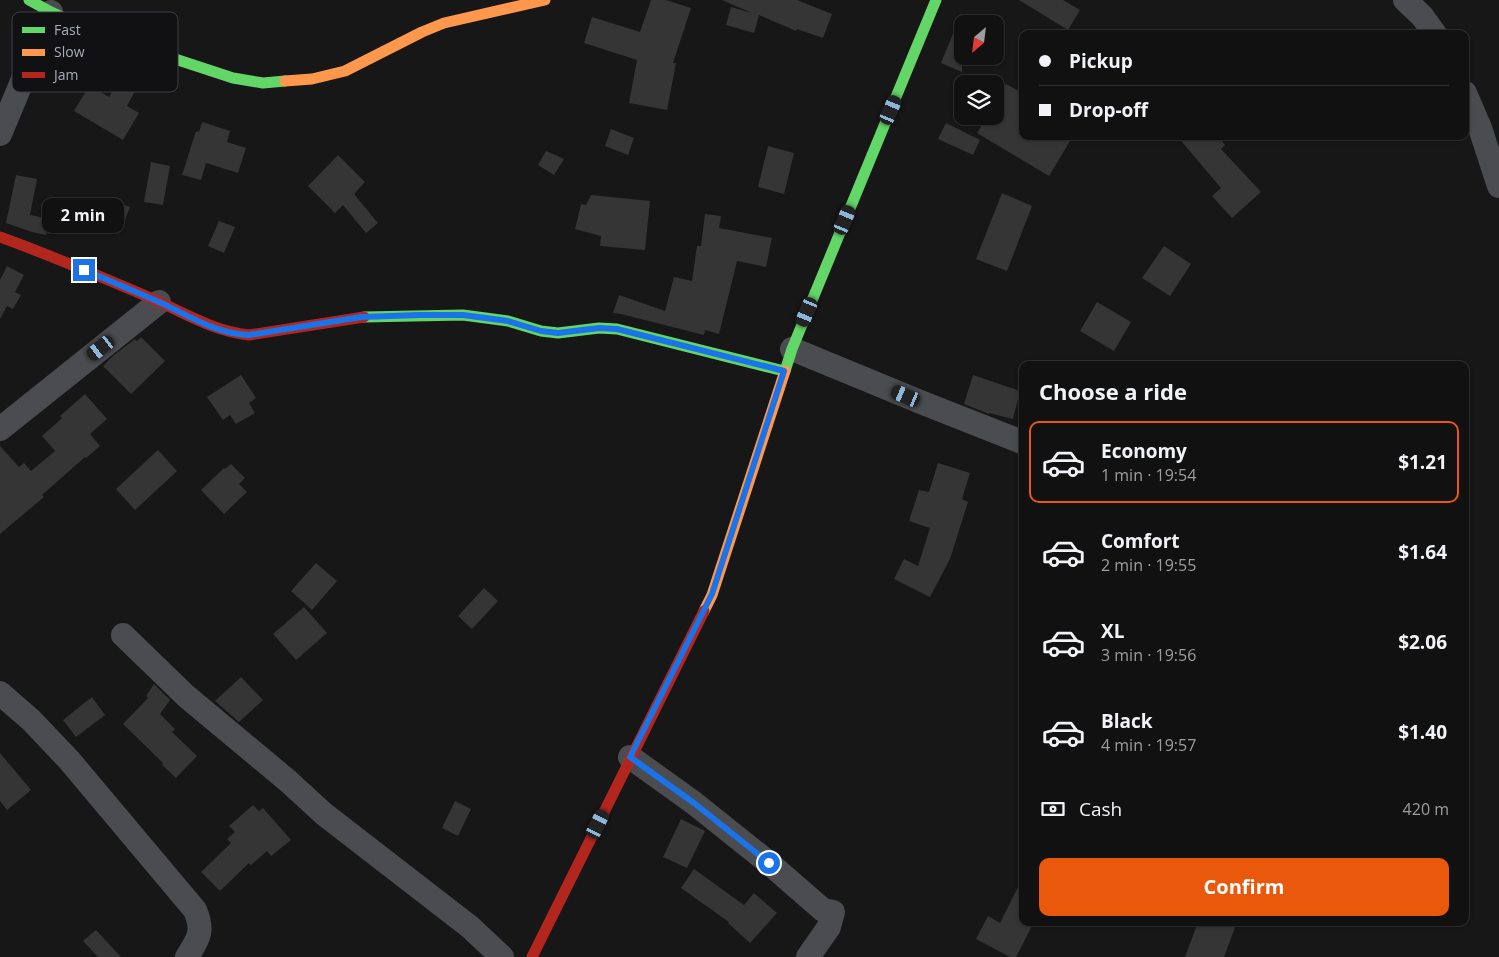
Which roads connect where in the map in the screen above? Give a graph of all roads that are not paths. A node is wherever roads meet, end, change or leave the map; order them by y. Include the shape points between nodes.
1 (29, 0) edge
2 (545, 0) edge
3 (936, 0) edge
4 (1405, 0) edge
5 (51, 12) edge
6 (1432, 30) edge
7 (178, 60) edge
8 (18, 92) edge
9 (1469, 102) edge
10 (0, 134) edge
11 (1499, 186) edge
12 (0, 237) edge
13 (159, 302) junction
14 (788, 360) junction
15 (0, 429) edge
16 (1019, 441) edge
17 (123, 634) dead end
18 (0, 693) edge
19 (630, 757) junction
20 (187, 957) edge
21 (502, 957) edge
22 (532, 957) edge
23 (808, 957) edge

1 - 5 street
2 - 7 street via 444,23 345,71 312,79 262,83 233,78
3 - 14 street
4 - 6 street
8 - 10 street
9 - 11 street
12 - 13 street via 42,251
13 - 14 street via 225,332 239,335 361,317 463,315 558,333 617,329
13 - 15 street
14 - 16 street via 923,403
14 - 19 street via 712,594
17 - 21 street via 186,696 324,814 470,927
18 - 20 street via 69,760 195,910 200,932
19 - 22 street
19 - 23 street via 694,803 823,910 833,912 829,927

